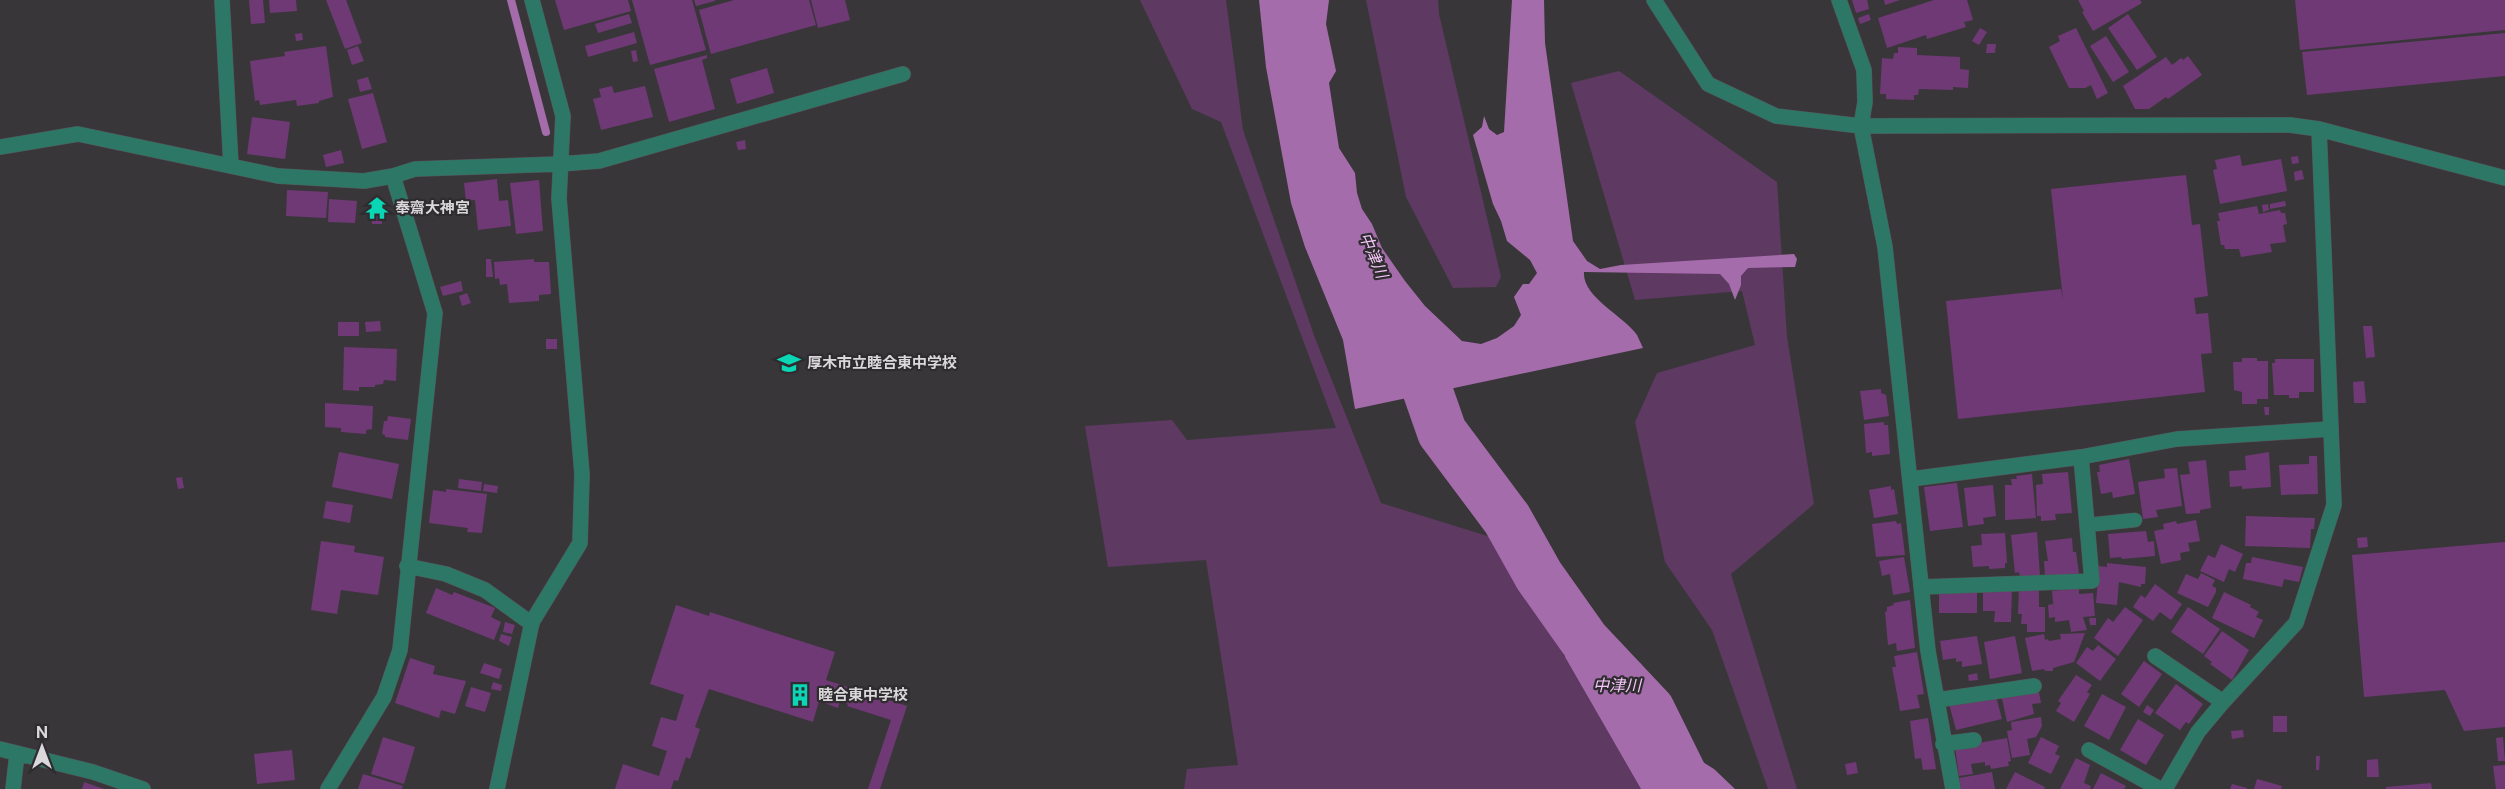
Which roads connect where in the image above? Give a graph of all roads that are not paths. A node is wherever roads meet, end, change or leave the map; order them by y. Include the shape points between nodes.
1 (222, 0) edge
2 (532, 0) edge
3 (1654, 0) edge
4 (1839, 0) edge
5 (903, 74) dead end
6 (1861, 126) junction
7 (2319, 129) junction
8 (0, 147) edge
9 (560, 164) junction
10 (231, 166) junction
11 (393, 176) junction
12 (2505, 178) edge
13 (2330, 429) junction
14 (2081, 457) junction
15 (1911, 479) junction
16 (2135, 520) dead end
17 (2087, 525) junction
18 (407, 566) junction
19 (1921, 587) junction
20 (532, 624) junction
21 (2155, 656) dead end
22 (2034, 686) dead end
23 (1937, 700) junction
24 (2223, 702) junction
25 (1974, 740) dead end
26 (1943, 744) junction
27 (0, 749) edge
28 (2089, 750) dead end
29 (17, 754) junction
30 (13, 789) edge
31 (143, 789) edge
32 (328, 789) edge
33 (497, 789) edge
34 (1953, 789) edge
35 (2160, 789) edge
36 (2165, 789) edge

1 - 10 street
2 - 9 street via 563,116
3 - 6 street via 1708,84 1776,116
4 - 6 street via 1864,69
5 - 9 street via 599,161
6 - 7 street via 2290,125
6 - 15 street via 1885,247
7 - 12 street
7 - 13 street
8 - 10 street via 78,134
9 - 11 street via 415,169
9 - 20 street via 559,198 582,474 580,543
10 - 11 street via 278,176 364,181
11 - 18 street via 435,313
13 - 14 street via 2177,440
13 - 24 street via 2334,505 2296,623
14 - 15 street
14 - 17 street
15 - 19 street
16 - 17 lane
17 - 19 street via 2091,581
18 - 20 street via 446,574 485,590
18 - 32 street via 400,650 384,697
19 - 23 street
20 - 33 street
21 - 24 street
22 - 23 street
23 - 26 street
24 - 36 street via 2198,732
25 - 26 street
26 - 34 street
27 - 29 street
28 - 35 street
29 - 30 street
29 - 31 street

